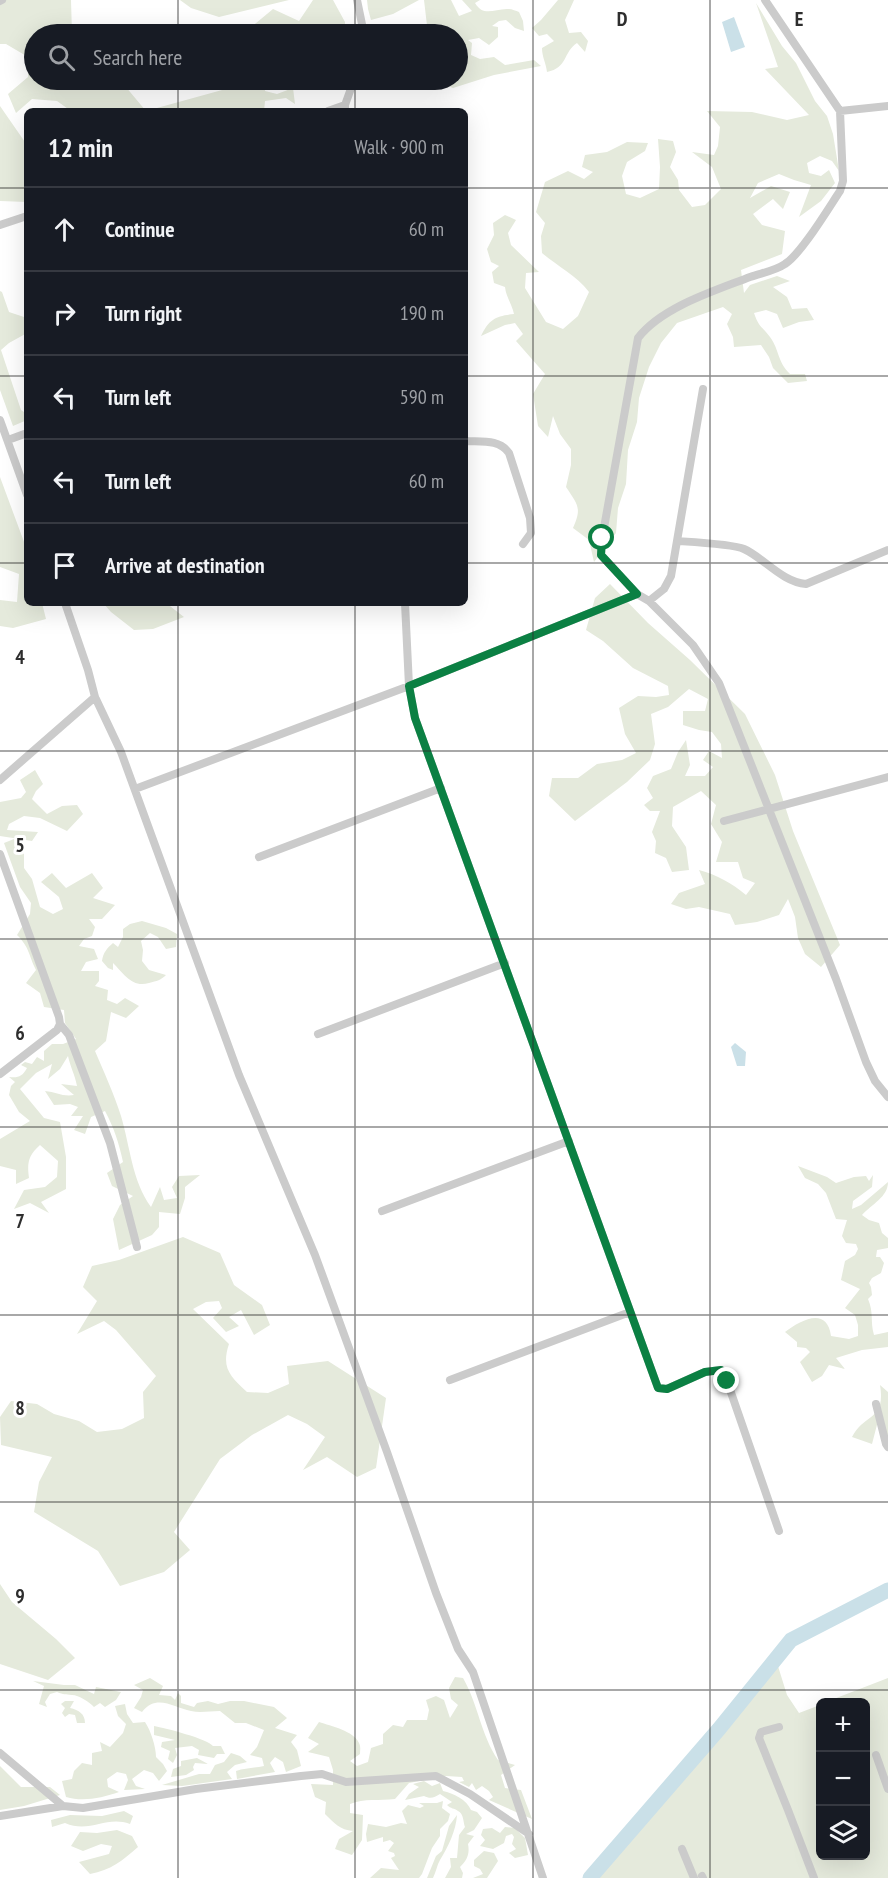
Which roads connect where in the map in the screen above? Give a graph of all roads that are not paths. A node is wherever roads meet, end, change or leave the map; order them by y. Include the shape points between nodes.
1 (357, 0) edge
2 (765, 0) edge
3 (362, 24) edge
4 (351, 90) edge
5 (888, 106) edge
6 (345, 108) edge
7 (840, 111) junction
8 (24, 217) edge
9 (0, 225) edge
10 (703, 389) dead end
11 (0, 420) edge
12 (24, 434) edge
13 (8, 440) junction
14 (468, 441) edge
15 (24, 486) edge
16 (677, 541) junction
17 (523, 544) dead end
18 (888, 550) edge
19 (637, 594) junction
20 (649, 600) junction
21 (66, 606) edge
22 (405, 606) edge
23 (409, 686) junction
24 (95, 697) junction
25 (888, 777) edge
26 (0, 780) edge
27 (441, 788) junction
28 (135, 789) junction
29 (769, 809) junction
30 (724, 821) dead end
31 (0, 854) edge
32 (259, 857) dead end
33 (505, 963) junction
34 (60, 1024) junction
35 (318, 1034) dead end
36 (0, 1074) edge
37 (888, 1097) edge
38 (569, 1141) junction
39 (382, 1211) dead end
40 (137, 1247) dead end
41 (630, 1312) junction
42 (450, 1380) dead end
43 (876, 1404) dead end
44 (888, 1447) edge
45 (779, 1532) dead end
46 (779, 1727) dead end
47 (0, 1753) edge
48 (876, 1755) dead end
49 (888, 1789) edge
50 (63, 1806) junction
51 (0, 1816) edge
52 (529, 1834) junction
53 (682, 1849) dead end
54 (543, 1878) edge
55 (694, 1878) edge
56 (814, 1878) edge

1 - 3 street
2 - 7 street
4 - 6 street
5 - 7 street
7 - 19 street via 840,191 795,255 784,265 673,309 638,338 601,555
8 - 9 street
10 - 16 street
11 - 13 street
12 - 13 street
13 - 15 street
14 - 17 street via 497,443 509,453 531,518 531,532
16 - 18 street via 742,548 789,578 806,584
16 - 20 street via 668,584
19 - 20 street
19 - 23 street
20 - 29 street via 693,645 719,683
21 - 24 street
22 - 23 street
23 - 27 street via 415,718
23 - 28 street
24 - 26 street
24 - 28 street
25 - 29 street
27 - 32 street
27 - 33 street
28 - 52 street via 239,1075 315,1255 436,1593 458,1648 473,1672
29 - 30 street
29 - 37 street via 866,1062
31 - 34 street
33 - 35 street
33 - 38 street
34 - 36 street
34 - 40 street via 69,1035 110,1143
38 - 39 street
38 - 41 street
41 - 42 street
41 - 45 street via 658,1388 667,1389 705,1372 721,1370
43 - 44 street
46 - 56 street via 761,1732 759,1738
47 - 50 street
48 - 49 street
50 - 51 street
50 - 52 street via 83,1808 322,1774 346,1782 436,1776
52 - 54 street
53 - 55 street

